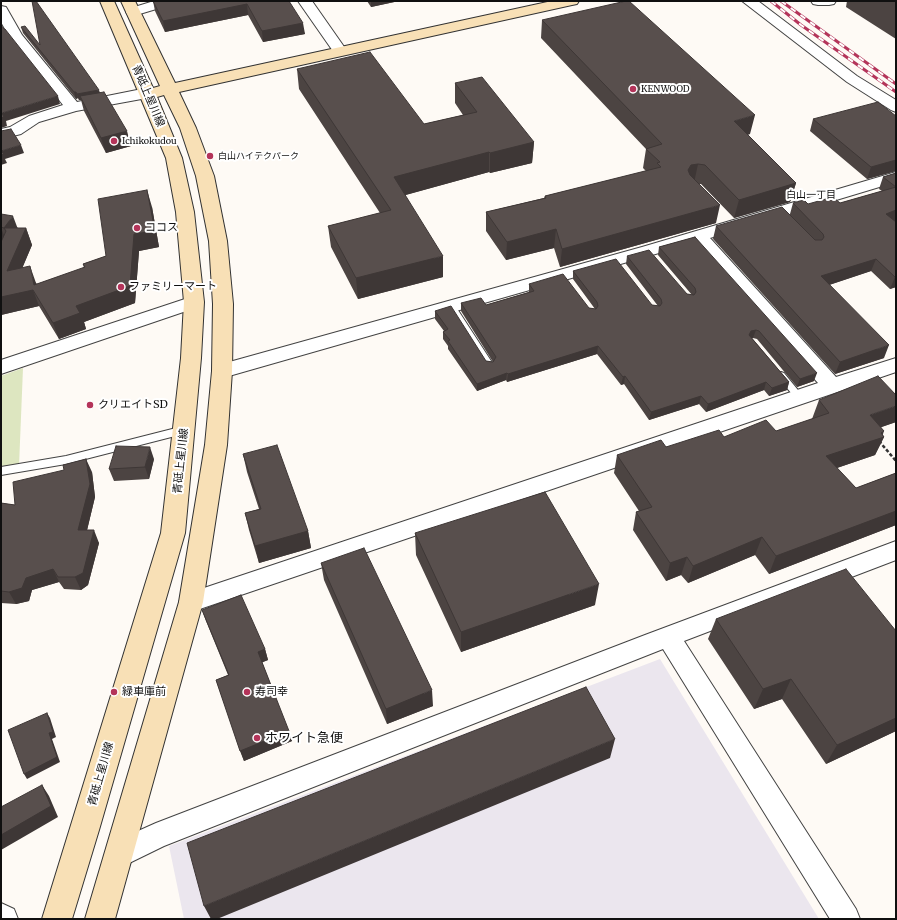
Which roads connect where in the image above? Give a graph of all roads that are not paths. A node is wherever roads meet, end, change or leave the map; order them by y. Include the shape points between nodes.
1 (107, 1) edge
2 (168, 1) edge
3 (305, 1) edge
4 (572, 1) edge
5 (749, 1) edge
6 (818, 1) edge
7 (829, 1) edge
8 (130, 6) edge
9 (1, 10) edge
10 (340, 51) junction
11 (170, 89) junction
12 (147, 94) junction
13 (73, 107) junction
14 (896, 107) edge
15 (1, 134) edge
16 (896, 177) edge
17 (698, 236) junction
18 (194, 302) junction
19 (451, 306) junction
20 (490, 366) edge
21 (773, 366) edge
22 (896, 366) edge
23 (1, 368) edge
24 (222, 371) junction
25 (833, 387) junction
26 (799, 397) junction
27 (184, 429) junction
28 (1, 471) edge
29 (896, 550) edge
30 (192, 602) junction
31 (669, 637) junction
32 (118, 854) junction
33 (1, 917) edge
34 (4, 919) edge
35 (57, 919) edge
36 (100, 919) edge
37 (846, 919) edge

1 - 12 main road, 青砥上星川線
2 - 8 street
3 - 10 street
4 - 10 main road
5 - 14 street via 852,80
6 - 7 street
8 - 11 main road, 青砥上星川線
9 - 13 street via 14,43 42,70
10 - 11 main road
11 - 12 main road
11 - 24 main road, 青砥上星川線 via 188,128 205,176 218,241 223,304
12 - 13 street
12 - 18 main road, 青砥上星川線 via 174,158 185,212
13 - 15 street via 34,119 15,130
16 - 17 street via 780,214 725,221
17 - 19 street via 651,254 566,280
17 - 25 street
18 - 23 street
18 - 27 main road, 青砥上星川線
19 - 20 lane
19 - 24 street
21 - 26 lane
22 - 25 street
24 - 30 main road, 青砥上星川線 via 216,445
25 - 26 street
26 - 30 street
27 - 28 lane via 66,460
27 - 35 main road, 青砥上星川線 via 173,533
29 - 31 street
30 - 32 main road, 青砥上星川線
31 - 32 street via 156,836
31 - 37 street
32 - 36 main road, 青砥上星川線
33 - 34 street

